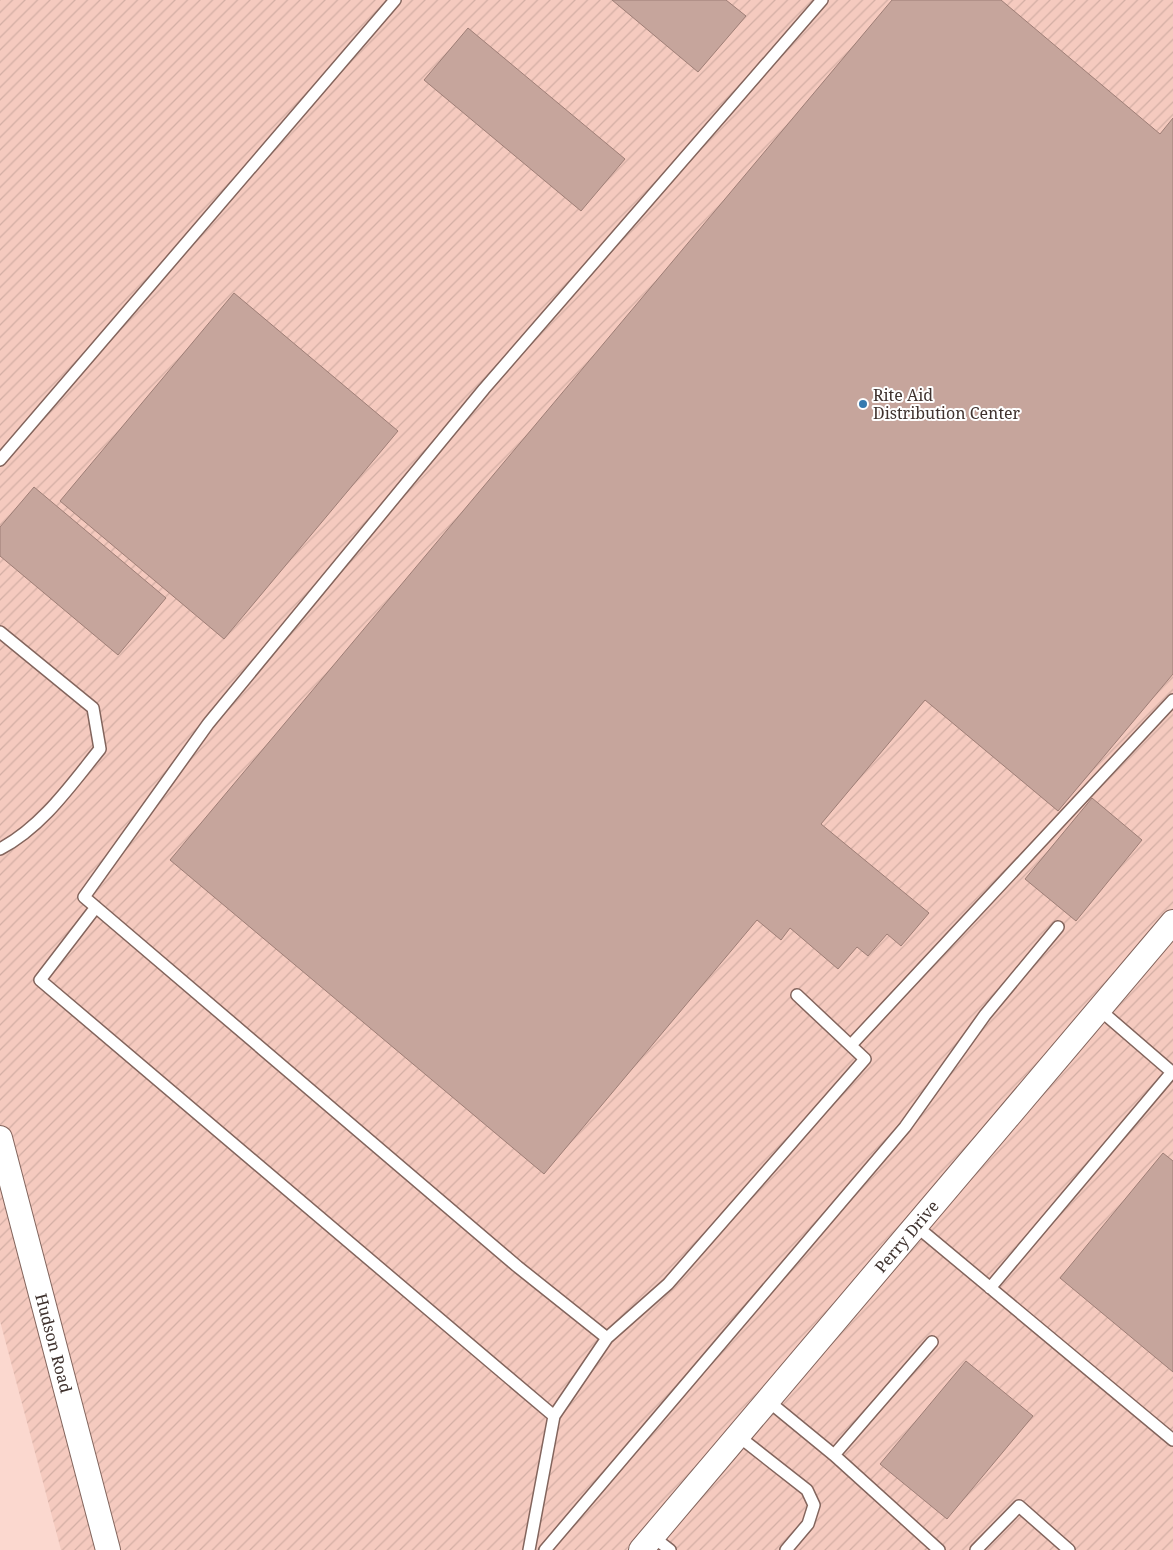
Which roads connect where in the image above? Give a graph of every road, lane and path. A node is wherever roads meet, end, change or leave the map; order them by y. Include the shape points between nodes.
1 (394, 0) edge
2 (822, 0) edge
3 (0, 460) edge
4 (0, 632) edge
5 (1173, 700) edge
6 (0, 849) edge
7 (96, 907) junction
8 (1173, 922) edge
9 (1058, 927) dead end
10 (797, 995) dead end
11 (1100, 1010) junction
12 (851, 1045) junction
13 (1172, 1073) edge
14 (0, 1138) edge
15 (916, 1226) junction
16 (990, 1288) junction
17 (608, 1338) junction
18 (932, 1342) dead end
19 (767, 1400) junction
20 (554, 1416) junction
21 (737, 1435) junction
22 (1173, 1440) edge
23 (834, 1455) junction
24 (655, 1545) edge
25 (108, 1550) edge
26 (529, 1550) edge
27 (545, 1550) edge
28 (786, 1550) edge
29 (939, 1550) edge
30 (976, 1550) edge
31 (1070, 1550) edge

1 - 3 lane
2 - 7 lane via 484,389 208,724 84,897
4 - 6 lane via 93,708 100,749 57,802 14,842
5 - 12 lane
7 - 17 lane via 518,1267
7 - 20 lane via 40,980
8 - 11 street, Perry Drive
9 - 27 lane via 985,1015 905,1127
10 - 12 lane
11 - 13 lane
11 - 15 street, Perry Drive
12 - 17 lane via 865,1059 668,1284
13 - 16 lane
14 - 25 street, Hudson Road
15 - 16 lane
15 - 19 street, Perry Drive
16 - 22 lane
17 - 20 lane
18 - 23 lane
19 - 21 street, Perry Drive
19 - 23 lane
20 - 26 lane
21 - 24 street, Perry Drive
21 - 28 lane via 807,1490 814,1505 808,1524
23 - 29 lane
30 - 31 lane via 1019,1506

